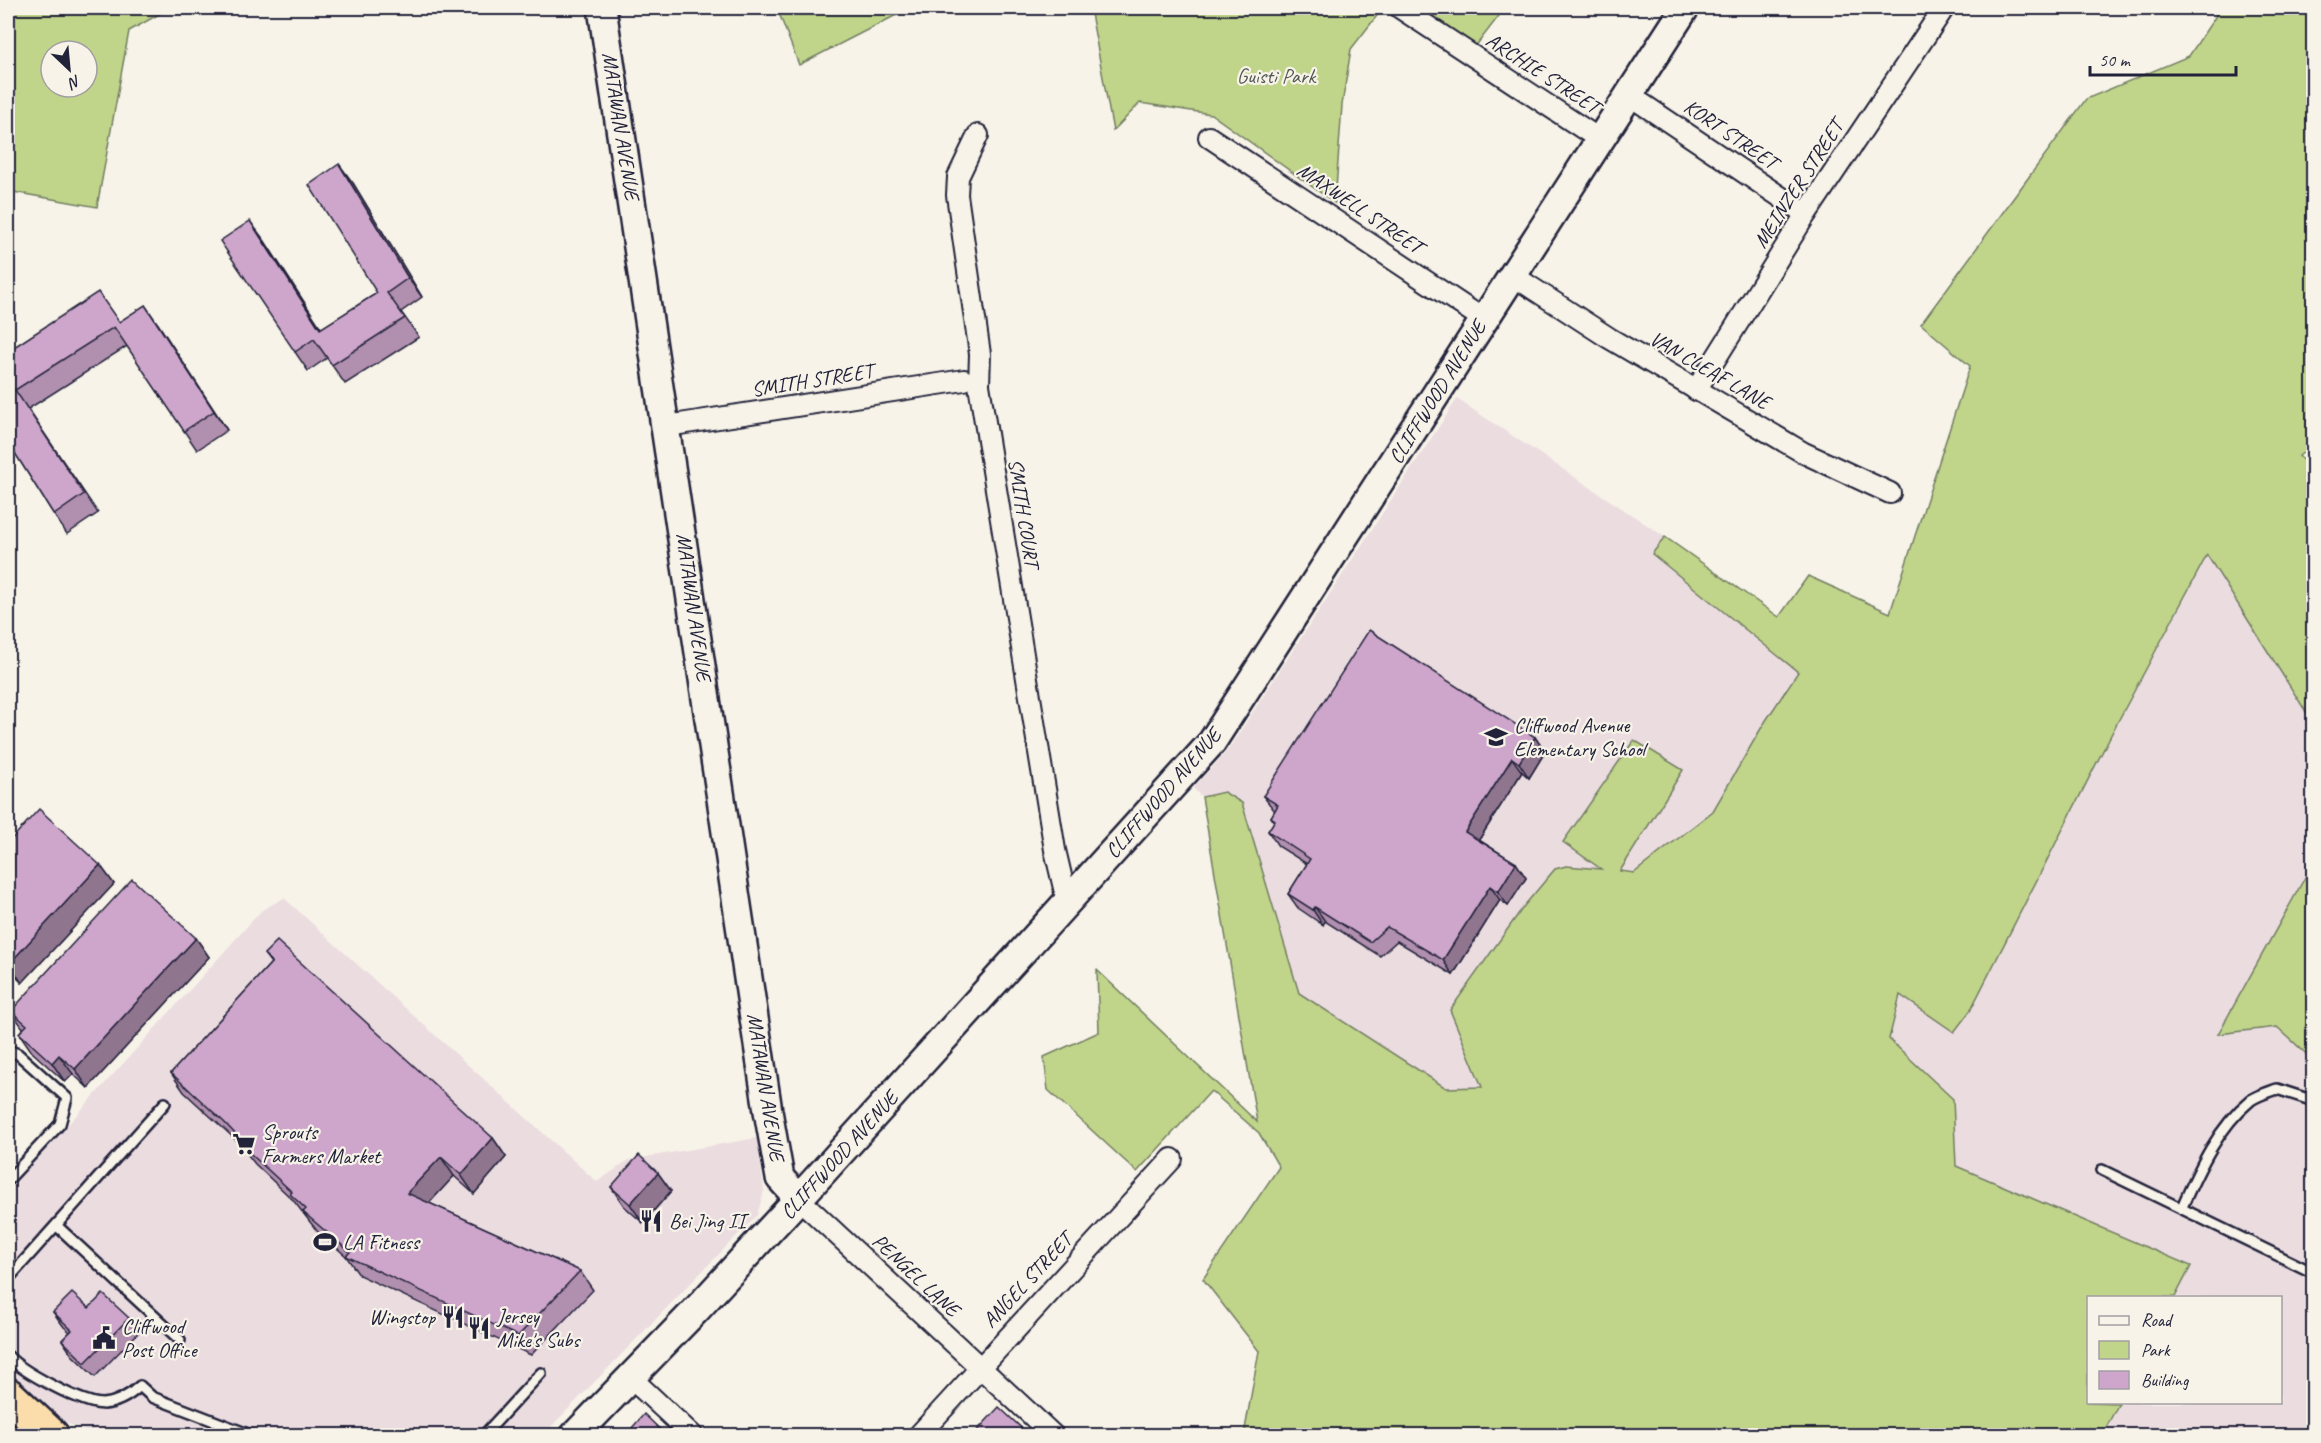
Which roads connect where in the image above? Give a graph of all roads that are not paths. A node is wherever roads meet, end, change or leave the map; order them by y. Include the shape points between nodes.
1 (603, 8) edge
2 (1400, 8) edge
3 (1685, 8) edge
4 (1944, 8) edge
5 (1629, 95) junction
6 (978, 135) dead end
7 (1209, 137) dead end
8 (1599, 140) junction
9 (1806, 214) junction
10 (1512, 275) junction
11 (1483, 319) junction
12 (964, 380) dead end
13 (1696, 390) junction
14 (668, 426) junction
15 (1890, 493) dead end
16 (1067, 901) junction
17 (8, 1050) edge
18 (2313, 1101) edge
19 (165, 1102) dead end
20 (1172, 1159) dead end
21 (2102, 1170) dead end
22 (8, 1180) edge
23 (799, 1199) junction
24 (2182, 1207) junction
25 (57, 1226) junction
26 (2313, 1273) edge
27 (8, 1279) edge
28 (180, 1340) dead end
29 (8, 1356) edge
30 (979, 1367) junction
31 (541, 1373) dead end
32 (630, 1377) junction
33 (8, 1395) edge
34 (8, 1424) edge
35 (36, 1436) edge
36 (52, 1436) edge
37 (253, 1436) edge
38 (483, 1436) edge
39 (574, 1436) edge
40 (693, 1436) edge
41 (918, 1436) edge
42 (1054, 1436) edge

1 - 14 main road, MATAWAN AVENUE
2 - 8 street, ARCHIE STREET
3 - 5 main road, CLIFFWOOD AVENUE
4 - 9 street, MEINZER STREET
5 - 8 main road, CLIFFWOOD AVENUE
5 - 9 street, KORT STREET
6 - 16 street, SMITH COURT via 958,177 957,195 980,354 979,385 1049,815
7 - 11 street, MAXWELL STREET
8 - 10 main road, CLIFFWOOD AVENUE
9 - 13 street, MEINZER STREET
10 - 11 main road, CLIFFWOOD AVENUE
10 - 13 street, VAN CLEAF LANE
11 - 16 main road, CLIFFWOOD AVENUE via 1212,742
12 - 14 street, SMITH STREET
13 - 15 street, VAN CLEAF LANE via 1804,453
14 - 23 main road, MATAWAN AVENUE via 768,1111 780,1178
16 - 23 main road, CLIFFWOOD AVENUE
17 - 22 lane via 18,1054 67,1098 60,1124
18 - 24 lane via 2277,1089 2253,1098 2236,1114 2203,1160
19 - 25 lane
20 - 30 street, ANGEL STREET
21 - 24 lane
23 - 30 street, PENGEL LANE
23 - 32 main road, CLIFFWOOD AVENUE
24 - 26 lane
25 - 27 lane
25 - 28 lane
29 - 37 lane via 22,1368 94,1403 120,1400 140,1386 152,1397
30 - 41 street, ANGEL STREET
30 - 42 street, PENGEL LANE
31 - 38 lane
32 - 39 main road, CLIFFWOOD AVENUE
32 - 40 street
33 - 36 highway
34 - 35 highway

